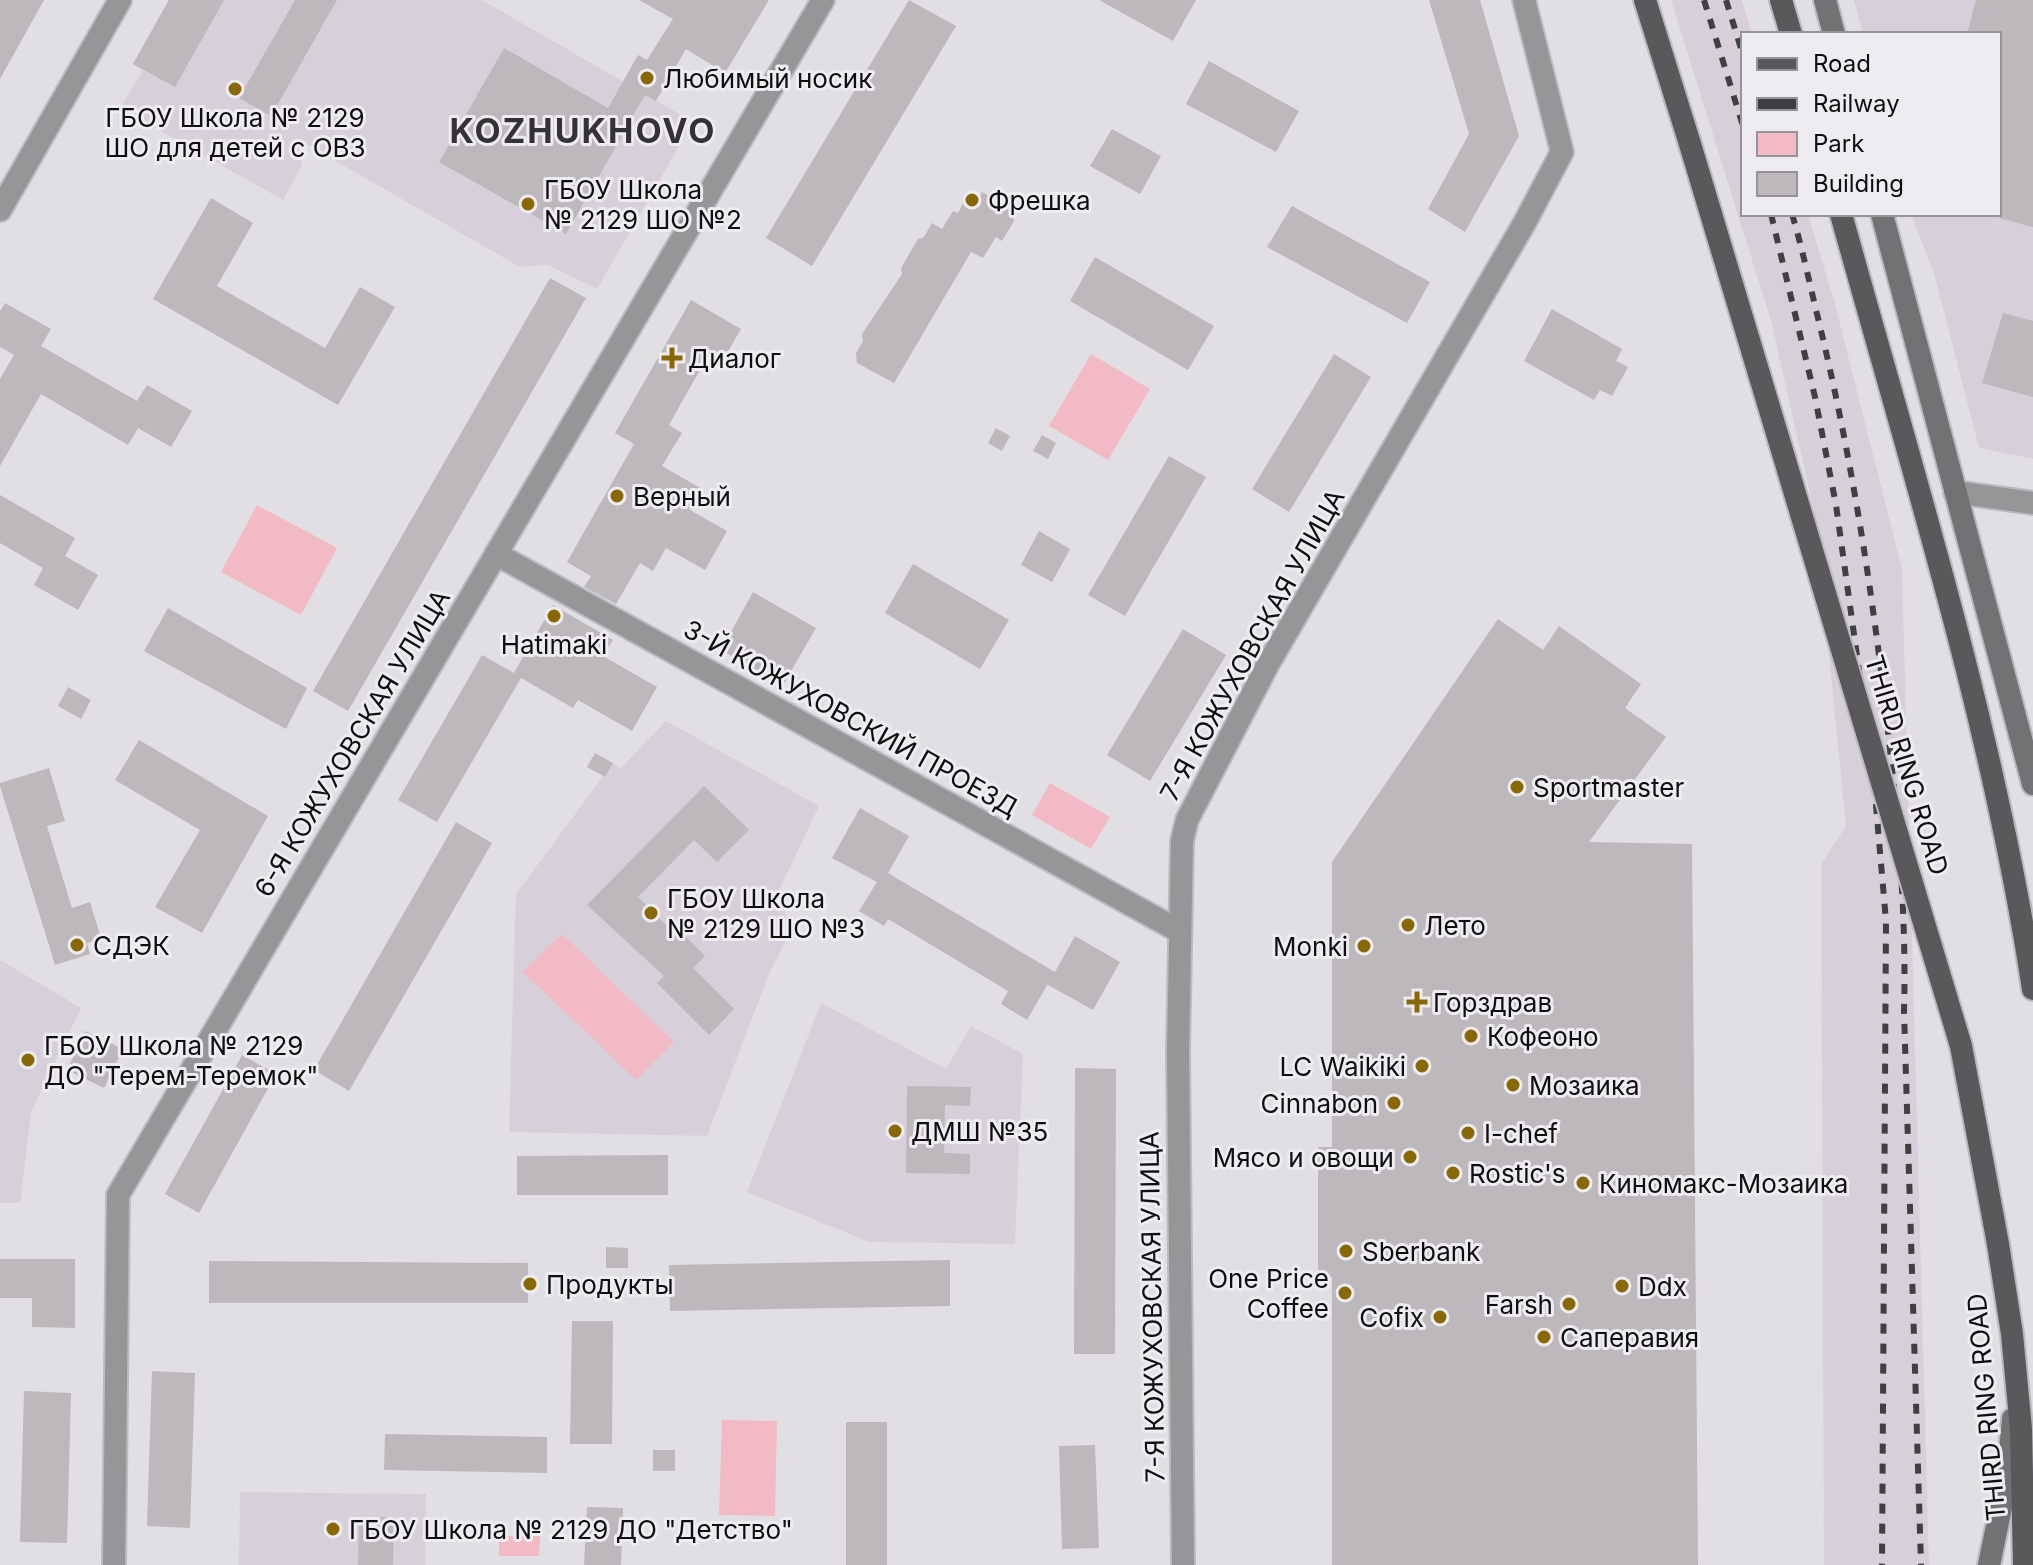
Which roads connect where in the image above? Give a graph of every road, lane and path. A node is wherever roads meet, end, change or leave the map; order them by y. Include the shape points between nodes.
1 (120, 0) edge
2 (823, 0) edge
3 (1524, 0) edge
4 (1642, 0) edge
5 (1781, 0) edge
6 (1825, 0) edge
7 (1790, 32) edge
8 (1833, 32) edge
9 (0, 210) edge
10 (1842, 216) edge
11 (1883, 216) edge
12 (1955, 492) junction
13 (2033, 503) edge
14 (496, 554) junction
15 (2033, 784) edge
16 (1179, 931) junction
17 (2033, 989) edge
18 (2012, 1334) junction
19 (114, 1565) edge
20 (1183, 1565) edge
21 (1989, 1565) edge
22 (2024, 1565) edge

1 - 9 street
2 - 14 street, 6-Я КОЖУХОВСКАЯ УЛИЦА
3 - 16 street, 7-Я КОЖУХОВСКАЯ УЛИЦА via 1562,152 1268,664 1187,820
4 - 18 main road, THIRD RING ROAD, bridge via 1961,1046
5 - 7 main road
6 - 8 main road
10 - 17 main road via 1973,700
11 - 12 main road
12 - 13 street
12 - 15 main road
14 - 16 street, 3-Й КОЖУХОВСКИЙ ПРОЕЗД
14 - 19 street, 6-Я КОЖУХОВСКАЯ УЛИЦА via 118,1195
16 - 20 street, 7-Я КОЖУХОВСКАЯ УЛИЦА
18 - 21 main road via 2014,1411
18 - 22 main road, THIRD RING ROAD via 2021,1429

